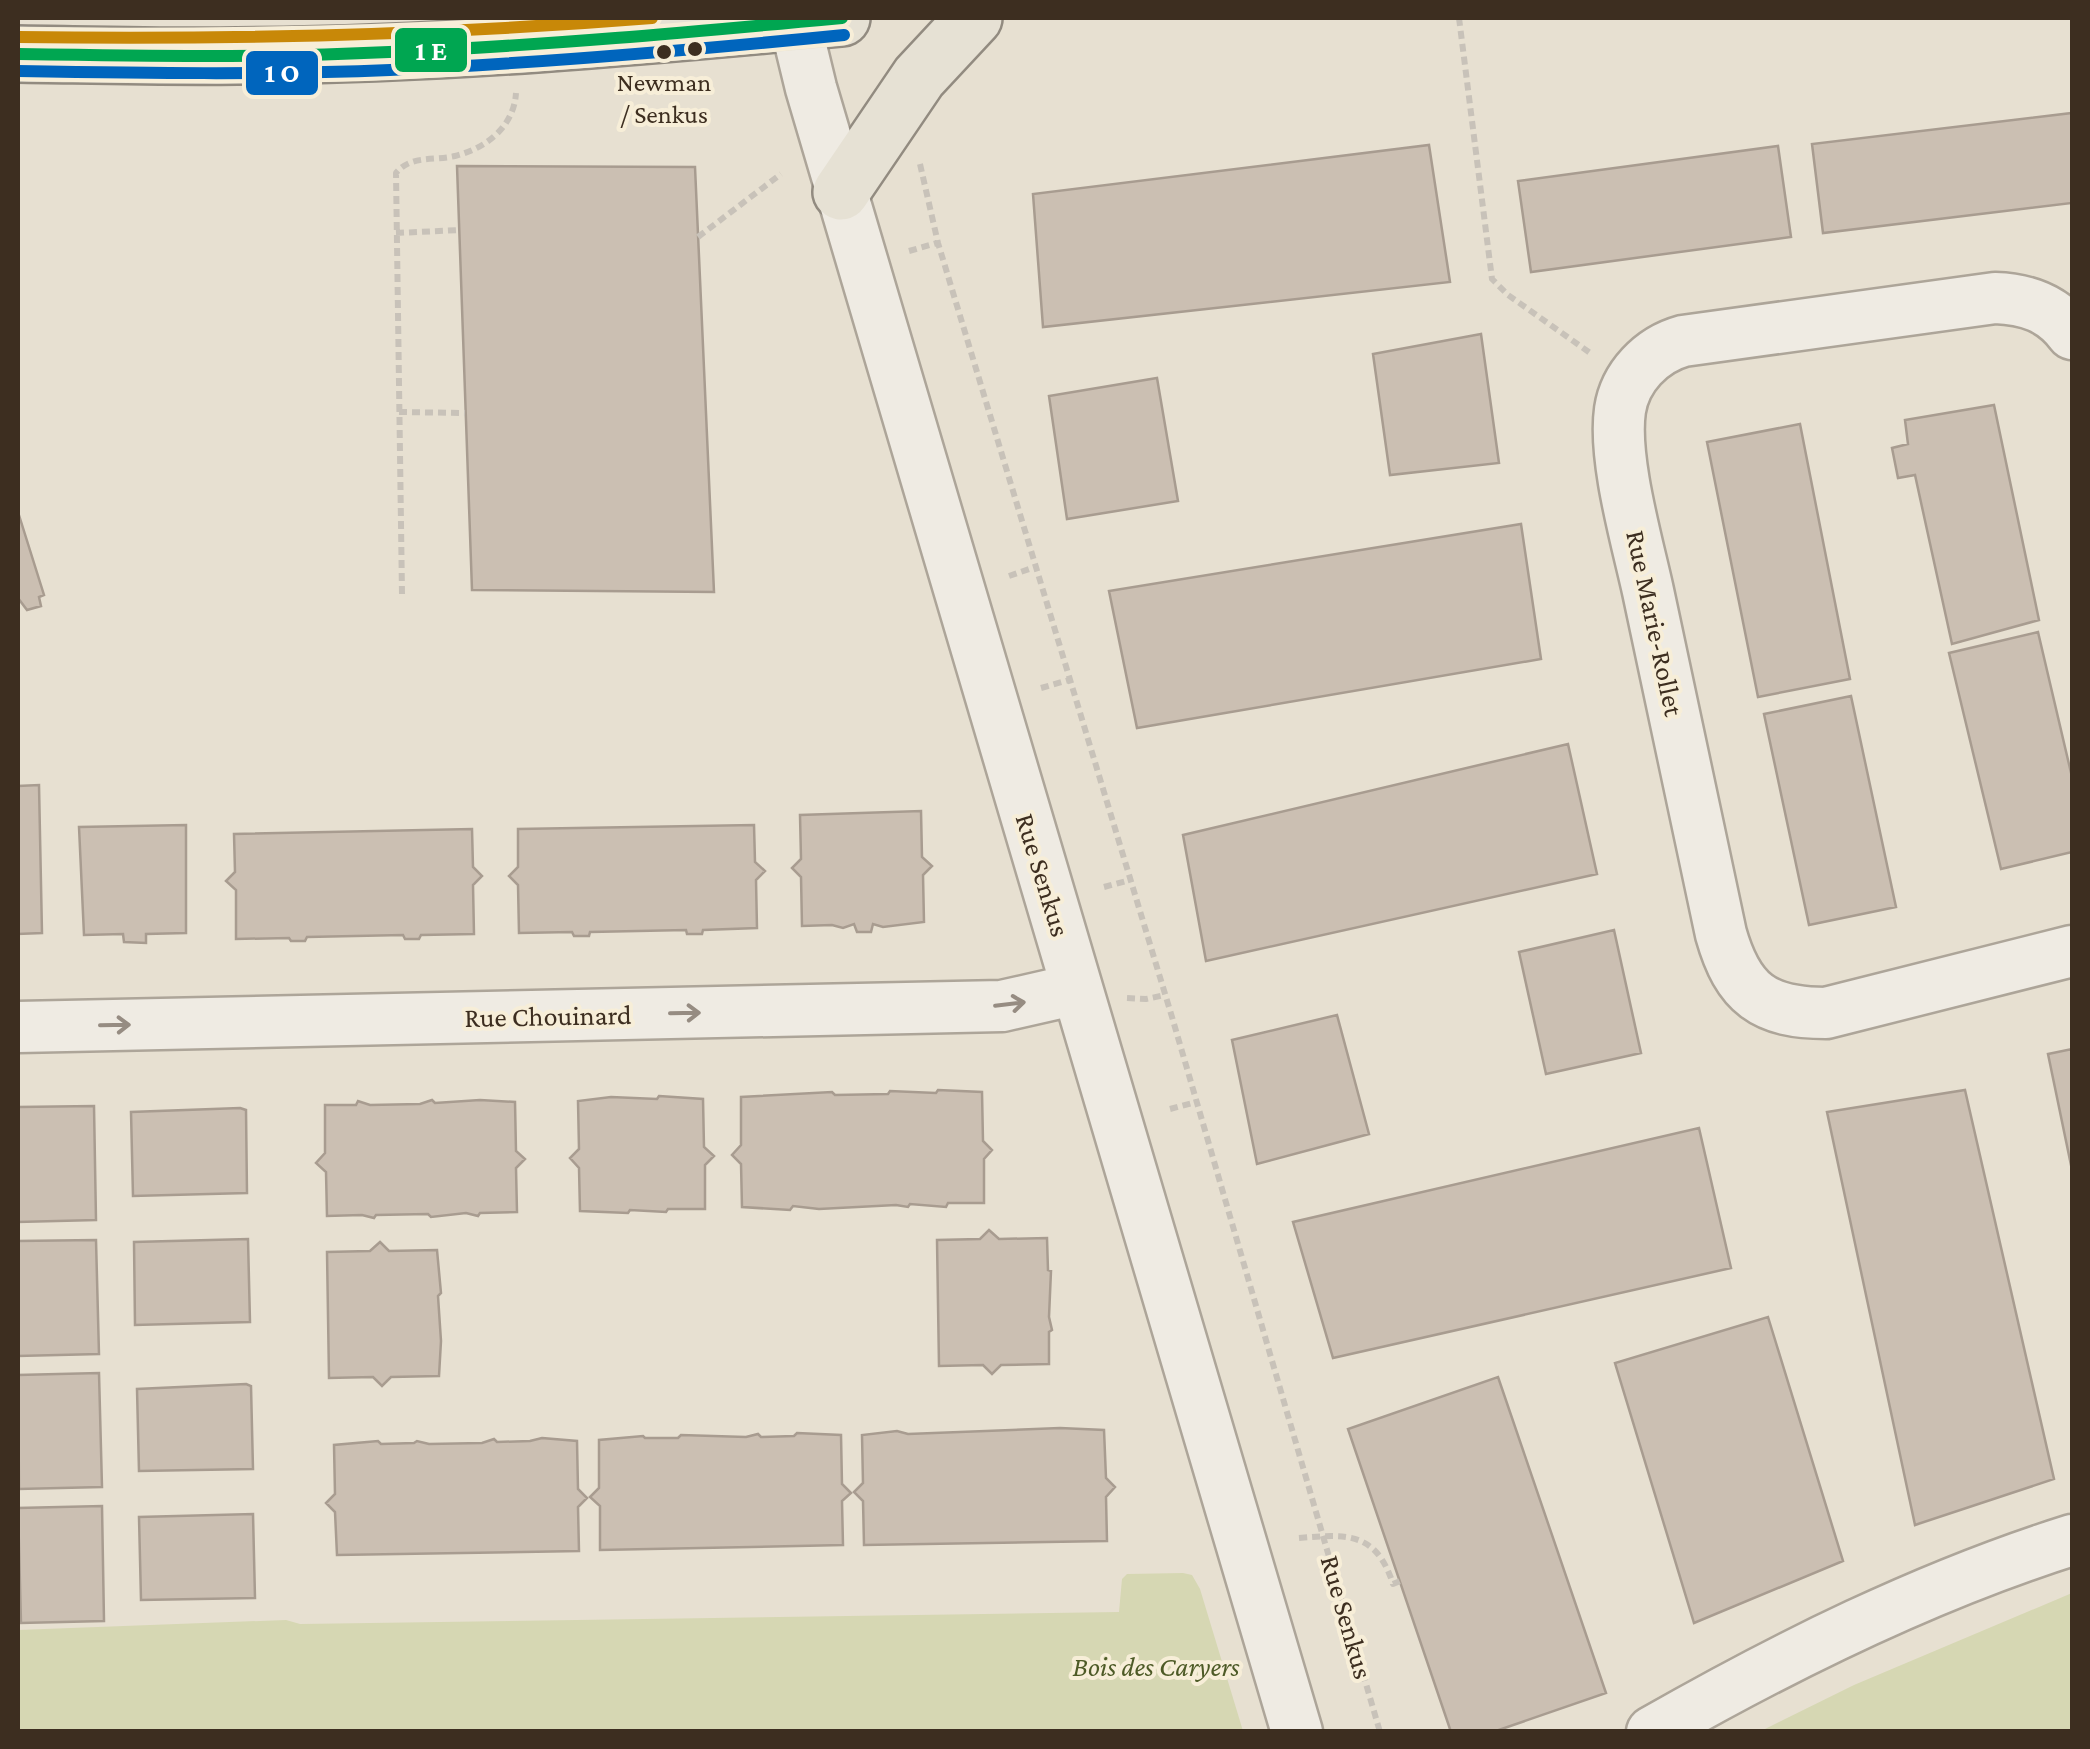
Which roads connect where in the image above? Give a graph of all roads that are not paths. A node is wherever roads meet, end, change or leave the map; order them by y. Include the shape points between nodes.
1 (974, 18) edge
2 (810, 19) edge
3 (18, 54) edge
4 (841, 192) junction
5 (2072, 334) edge
6 (2072, 950) edge
7 (1077, 989) junction
8 (18, 1028) edge
9 (2072, 1540) edge
10 (1297, 1732) edge
11 (1652, 1732) edge

1 - 4 main road via 919,77
2 - 3 main road via 425,49
2 - 4 street, Rue Senkus
4 - 7 street, Rue Senkus
5 - 6 street, Rue Marie-Rollet via 2034,304 1995,298 1682,341 1652,355 1632,378 1619,423 1642,562 1735,974 1786,1012 1826,1013
8 -> 7 street, Rue Chouinard via 1002,1006
7 - 10 street, Rue Senkus
9 - 11 street via 1882,1614

